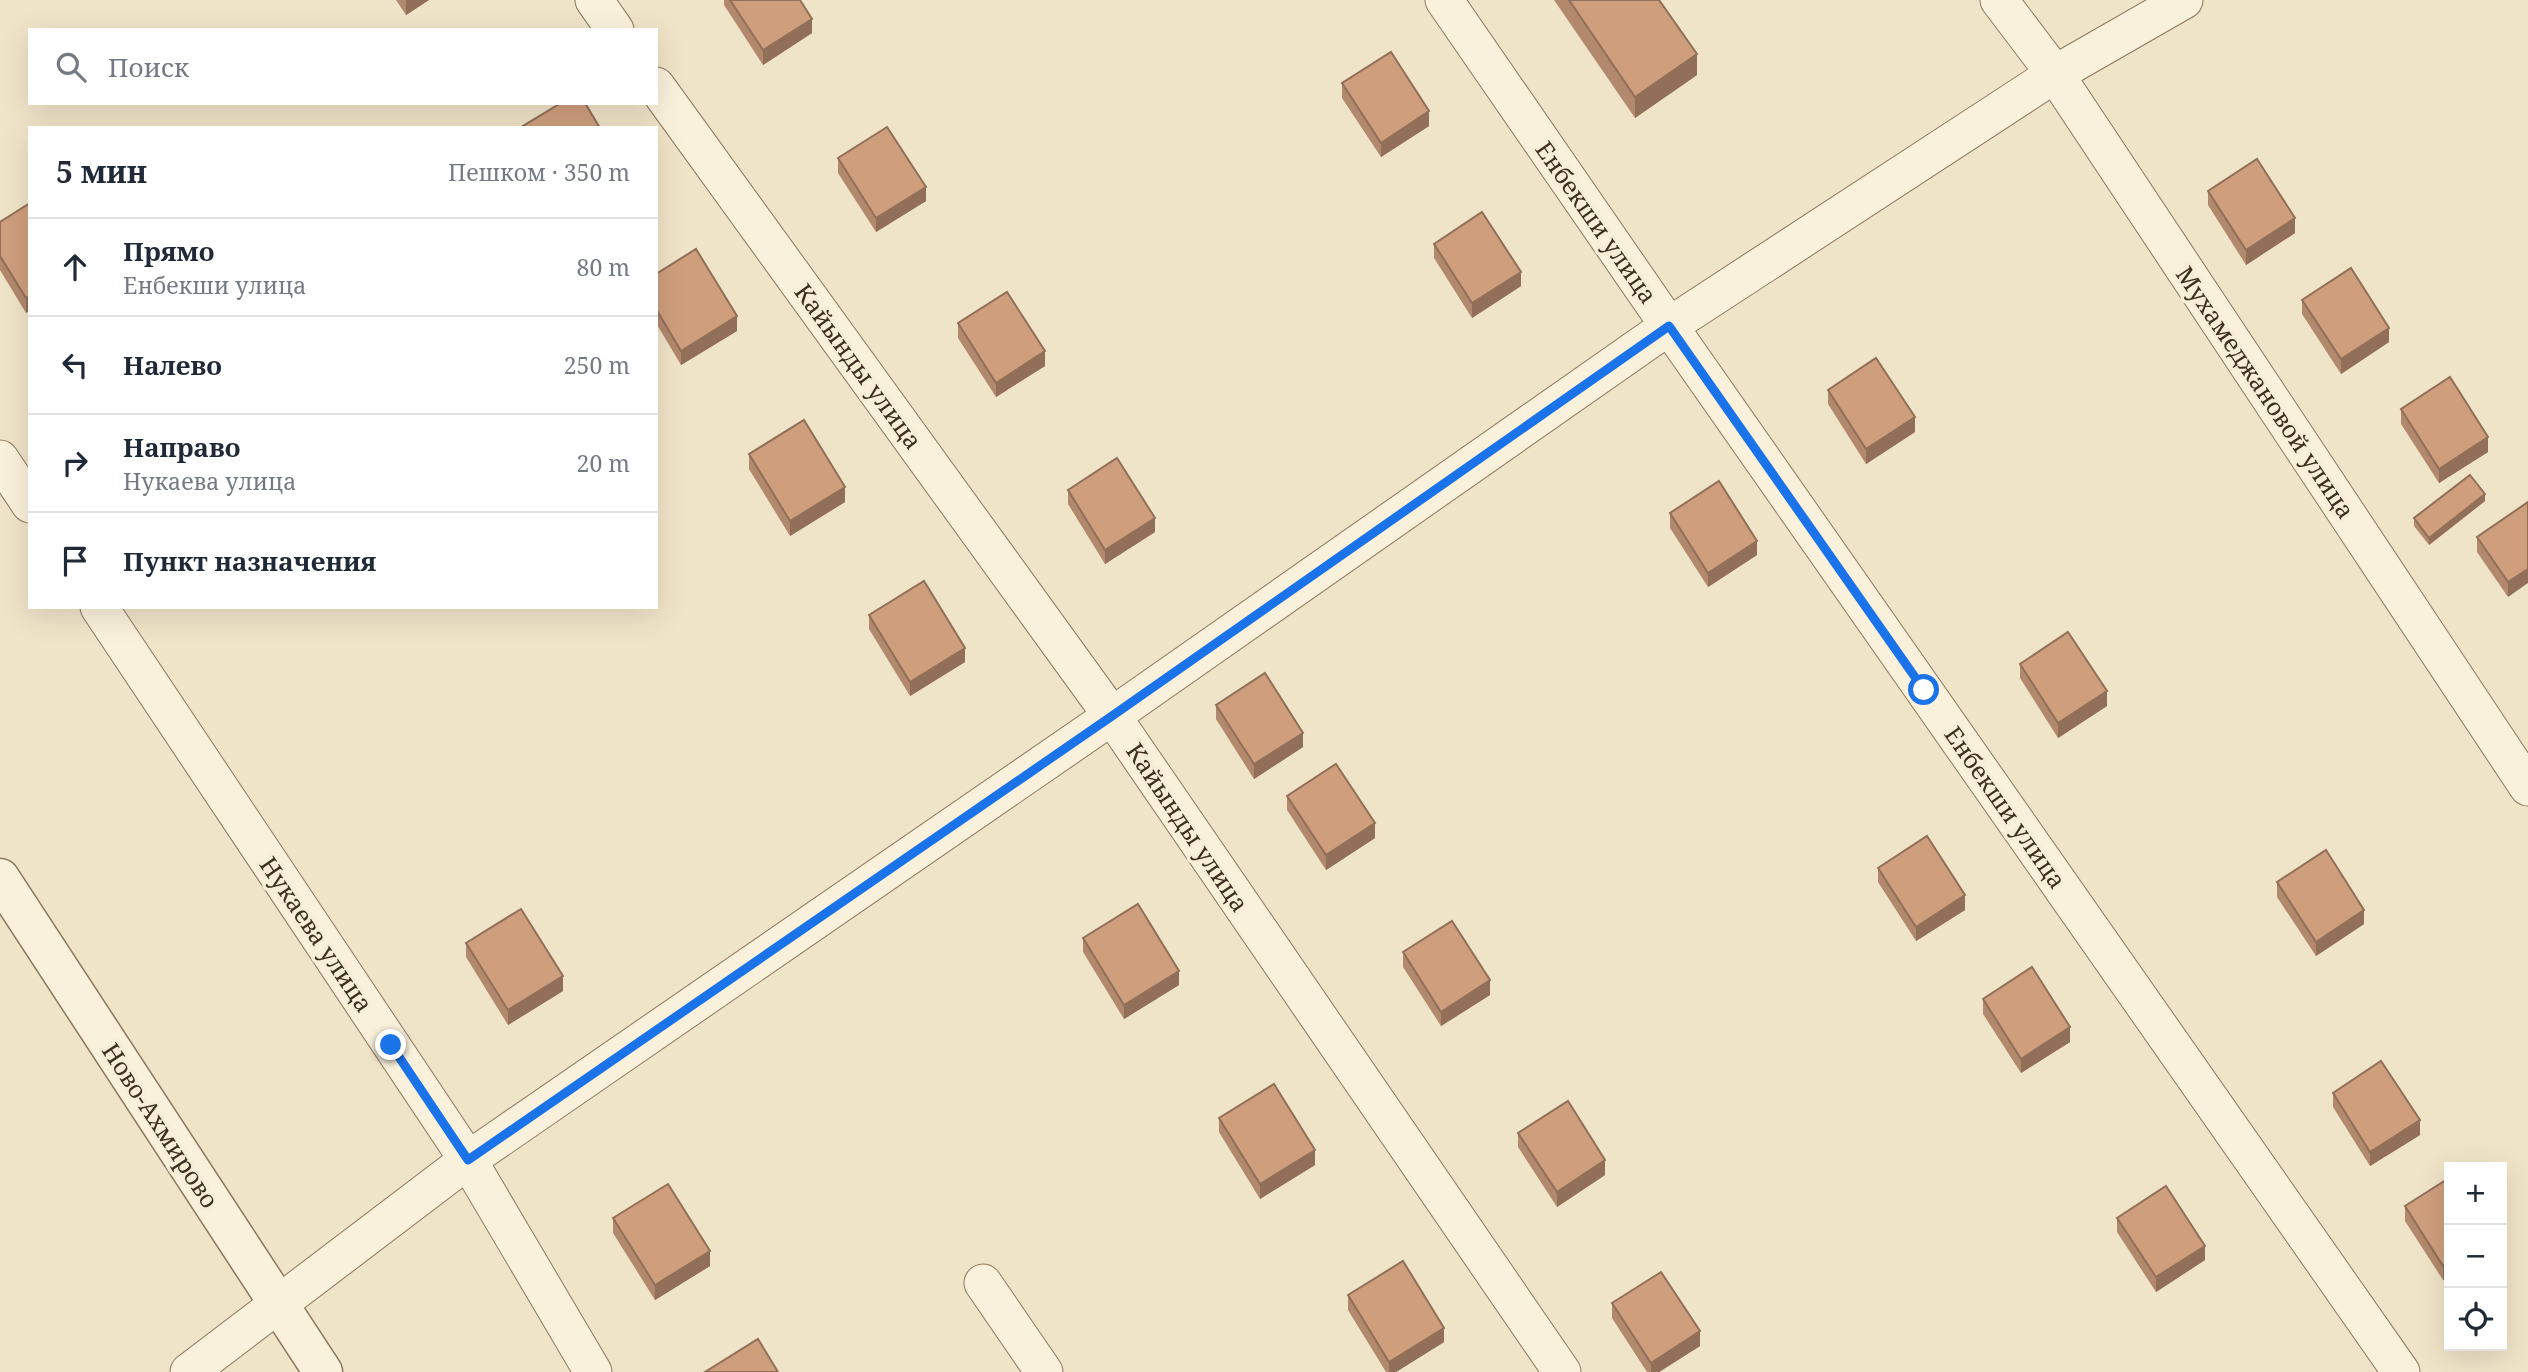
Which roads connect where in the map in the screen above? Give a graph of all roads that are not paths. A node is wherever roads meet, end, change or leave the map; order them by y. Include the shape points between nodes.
1 (594, 0) edge
2 (1444, 0) edge
3 (1999, 0) edge
4 (2184, 0) edge
5 (614, 28) edge
6 (2055, 74) junction
7 (658, 89) edge
8 (1669, 326) junction
9 (0, 459) edge
10 (28, 501) edge
11 (100, 609) edge
12 (1112, 716) junction
13 (2528, 787) edge
14 (0, 878) edge
15 (468, 1160) junction
16 (982, 1283) dead end
17 (278, 1304) junction
18 (189, 1372) edge
19 (323, 1372) edge
20 (593, 1372) edge
21 (1044, 1372) edge
22 (1562, 1372) edge
23 (2401, 1372) edge

1 - 5 street
2 - 8 street, Енбекши улица
3 - 6 street, Мухамеджановой улица
4 - 6 street
6 - 8 street
6 - 13 street, Мухамеджановой улица
7 - 12 street, Кайынды улица
8 - 12 street
8 - 23 street, Енбекши улица
9 - 10 street
11 - 15 street, Нукаева улица
12 - 15 street
12 - 22 street, Кайынды улица
14 - 17 street, Ново-Ахмирово
15 - 17 street
15 - 20 street, Нукаева улица
16 - 21 street
17 - 18 street
17 - 19 street, Ново-Ахмирово

